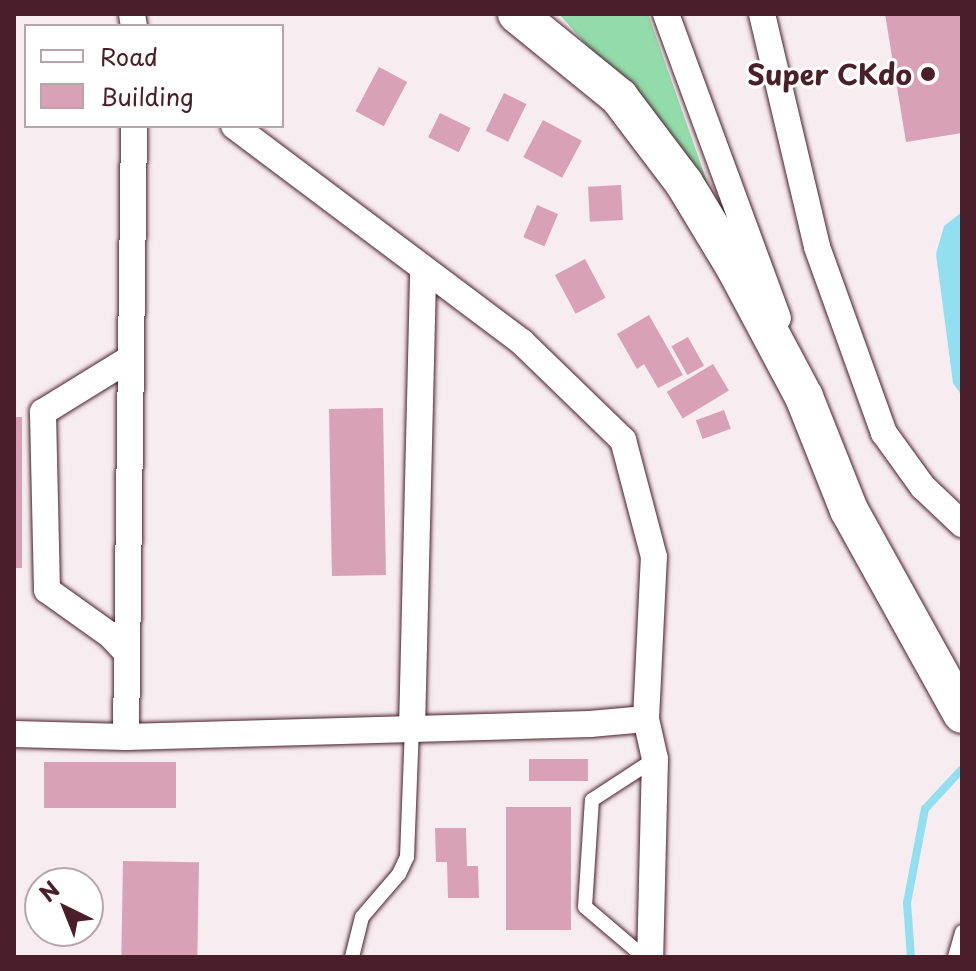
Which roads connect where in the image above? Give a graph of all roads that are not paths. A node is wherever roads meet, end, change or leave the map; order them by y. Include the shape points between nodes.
1 (666, 14) edge
2 (762, 14) edge
3 (523, 15) edge
4 (134, 128) edge
5 (237, 128) edge
6 (423, 272) junction
7 (129, 359) junction
8 (804, 397) junction
9 (962, 524) edge
10 (127, 653) junction
11 (959, 703) edge
12 (646, 719) junction
13 (412, 729) junction
14 (14, 734) edge
15 (126, 737) junction
16 (655, 759) junction
17 (962, 932) edge
18 (352, 957) edge
19 (647, 957) edge
20 (955, 957) edge

1 - 8 street
2 - 9 street via 817,247 884,433 923,487
3 - 8 main road via 619,97 684,183
4 - 7 street
5 - 6 street
6 - 12 street via 522,342 623,440 654,557
6 - 13 street
7 - 10 street
7 - 10 street via 43,412 47,590
8 - 11 main road via 849,510
10 - 15 street
12 - 13 street
12 - 16 street
13 - 15 street
13 - 18 lane via 407,857 362,917
14 - 15 street
16 - 19 street
16 - 19 lane via 592,800 585,907
17 - 20 lane

